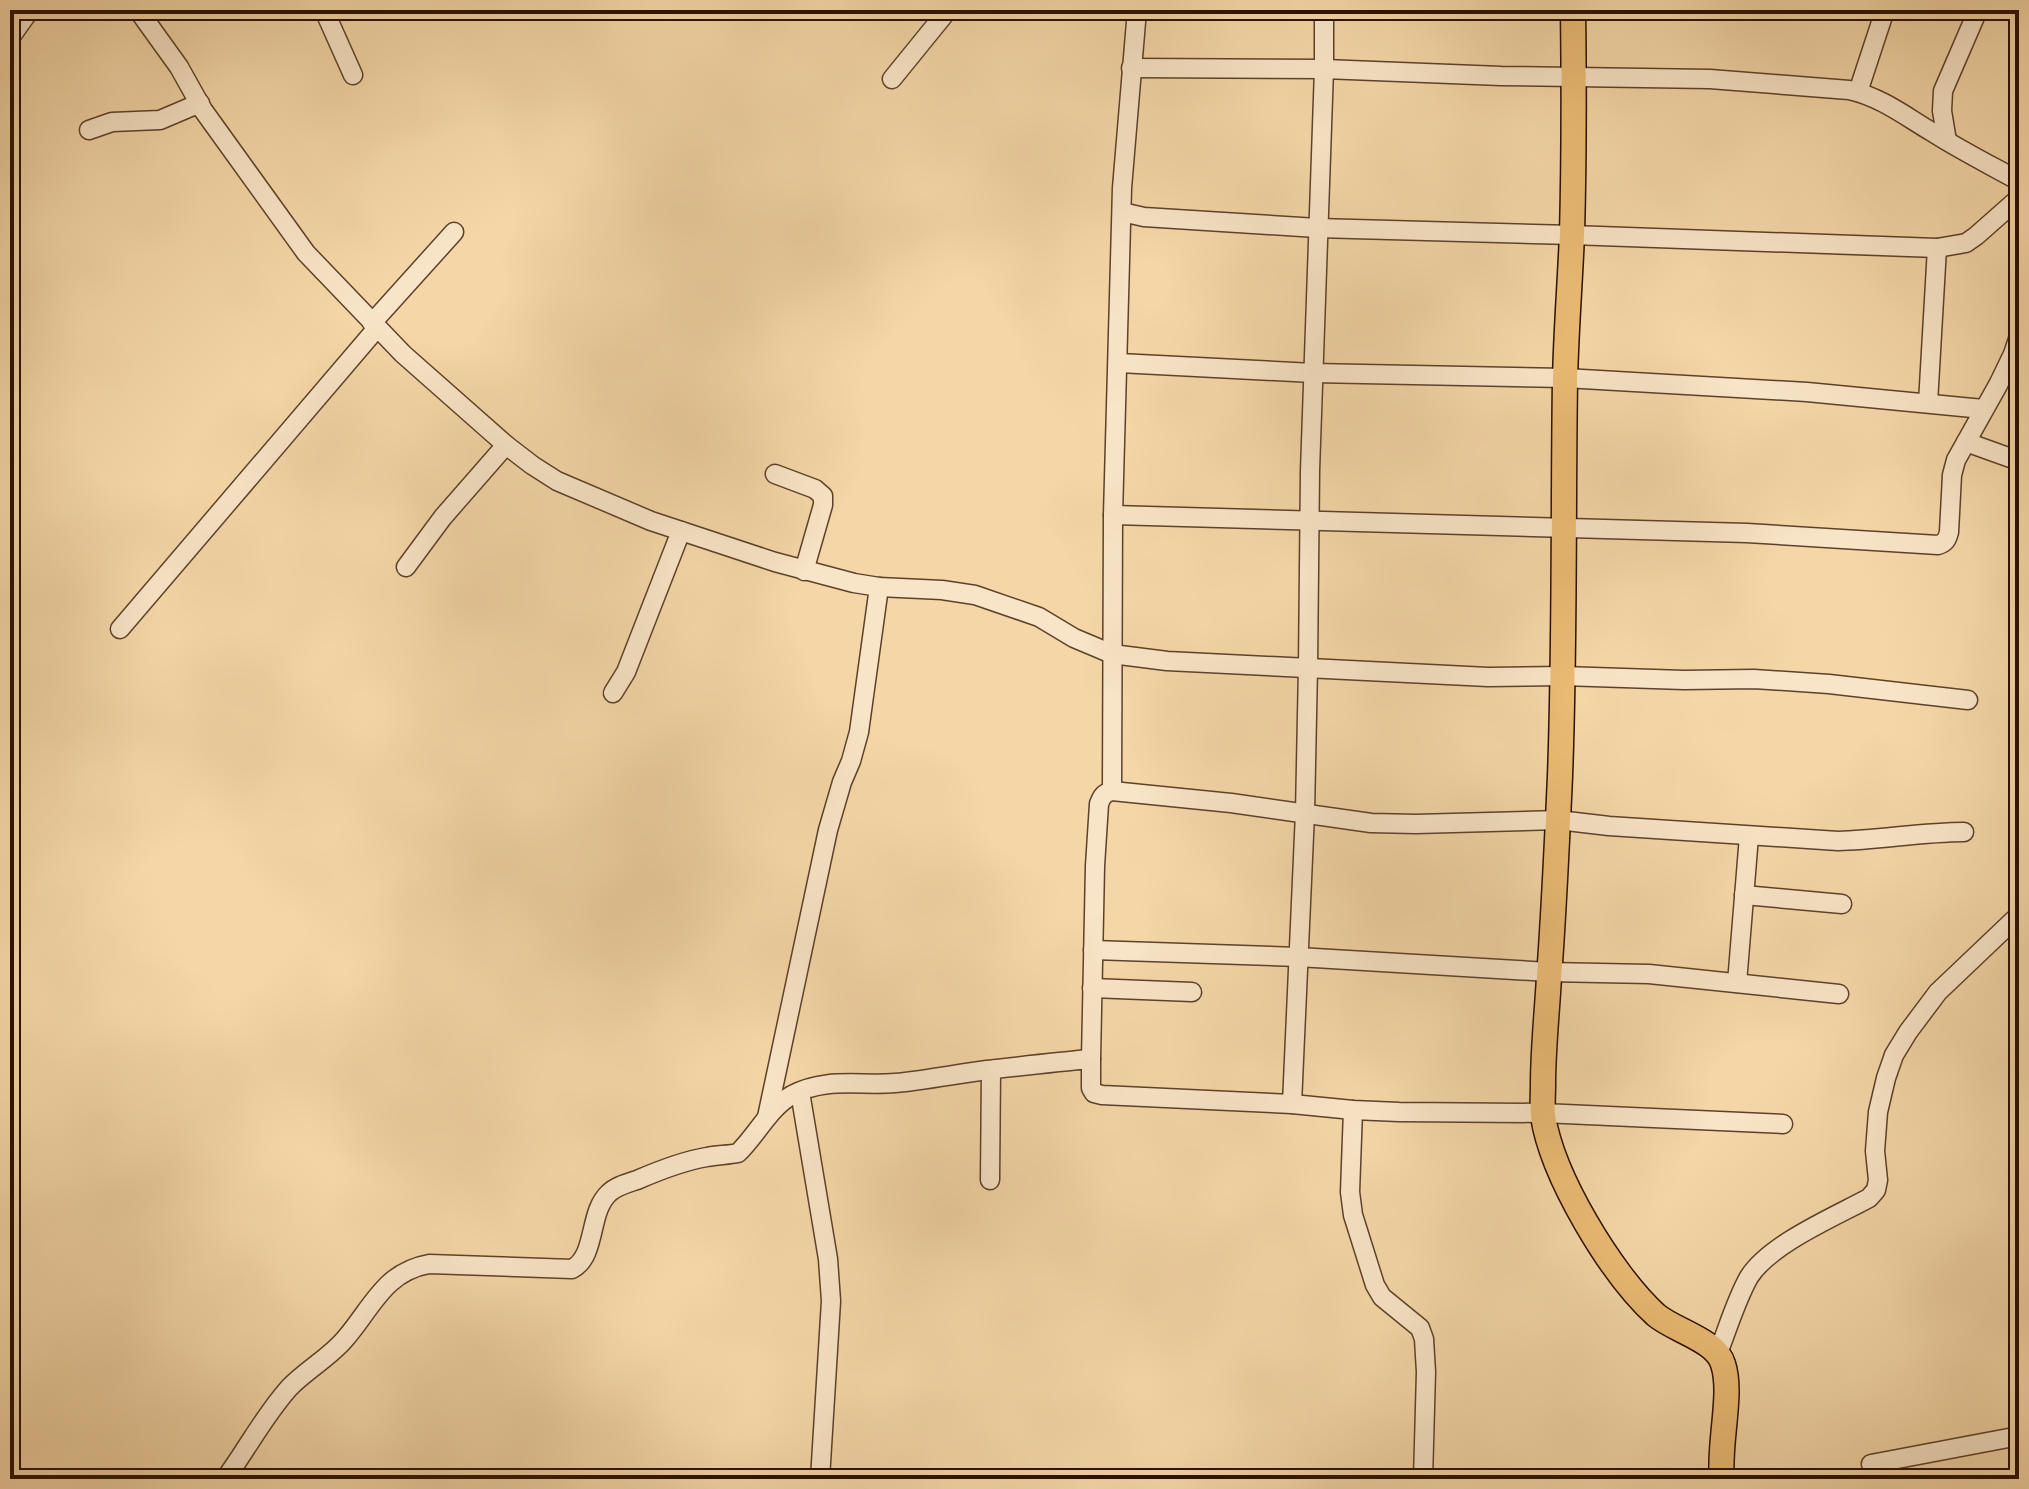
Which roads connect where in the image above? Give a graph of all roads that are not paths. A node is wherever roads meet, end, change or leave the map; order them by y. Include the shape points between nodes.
1 (30, 10) edge
2 (138, 10) edge
3 (324, 10) edge
4 (948, 10) edge
5 (1137, 10) edge
6 (1324, 10) edge
7 (1573, 10) edge
8 (1885, 10) edge
9 (1978, 10) edge
10 (10, 38) edge
11 (1131, 68) junction
12 (1324, 69) junction
13 (353, 75) dead end
14 (1574, 76) junction
15 (892, 79) dead end
16 (1858, 92) junction
17 (200, 103) junction
18 (89, 130) dead end
19 (1947, 141) junction
20 (2019, 181) edge
21 (2019, 198) edge
22 (1122, 212) junction
23 (1317, 228) junction
24 (454, 232) dead end
25 (1572, 235) junction
26 (1937, 248) junction
27 (374, 325) junction
28 (2019, 336) edge
29 (1119, 363) junction
30 (1313, 373) junction
31 (1565, 378) junction
32 (1928, 403) junction
33 (1983, 409) junction
34 (1966, 442) junction
35 (506, 445) junction
36 (2019, 461) edge
37 (775, 474) dead end
38 (1113, 515) junction
39 (1310, 520) junction
40 (1565, 528) junction
41 (681, 531) junction
42 (406, 567) dead end
43 (804, 571) junction
44 (879, 587) junction
45 (120, 629) dead end
46 (1112, 654) junction
47 (1308, 667) junction
48 (1563, 676) junction
49 (613, 693) dead end
50 (1968, 700) dead end
51 (1112, 791) junction
52 (1305, 813) junction
53 (1558, 820) junction
54 (1964, 832) dead end
55 (1749, 836) junction
56 (1744, 895) junction
57 (1842, 904) dead end
58 (2016, 923) edge
59 (1093, 950) junction
60 (1298, 957) junction
61 (1549, 972) junction
62 (1737, 983) junction
63 (1092, 988) junction
64 (1192, 992) dead end
65 (1839, 994) dead end
66 (1091, 1059) junction
67 (991, 1070) junction
68 (800, 1092) junction
69 (1292, 1104) junction
70 (1353, 1110) junction
71 (1543, 1113) junction
72 (767, 1117) junction
73 (1783, 1124) dead end
74 (990, 1180) dead end
75 (1718, 1353) junction
76 (2019, 1436) edge
77 (1871, 1464) dead end
78 (225, 1479) edge
79 (820, 1479) edge
80 (1423, 1479) edge
81 (1722, 1479) edge

1 - 10 street
2 - 17 street
3 - 13 street
4 - 15 street
5 - 11 street
6 - 12 street
7 - 14 main road
8 - 16 street
9 - 19 street via 1943,91
11 - 12 street
11 - 22 street
12 - 14 street
12 - 23 street
14 - 16 street via 1710,79
14 - 25 main road
16 - 19 street
17 - 18 street via 160,120 112,122
17 - 27 street via 306,253
19 - 20 street
21 - 26 street via 1966,243
22 - 23 street
22 - 29 street
23 - 25 street
23 - 30 street
24 - 27 street
25 - 26 street
25 - 31 main road
26 - 32 street
27 - 35 street
27 - 45 street
28 - 33 street
29 - 30 street
29 - 38 street
30 - 31 street
30 - 39 street
31 - 32 street
31 - 40 main road
32 - 33 street
33 - 34 street
34 - 36 street
34 - 40 street via 1952,475 1947,540 1938,545
35 - 41 street via 557,481
35 - 42 street
37 - 43 street via 823,496
38 - 39 street
38 - 46 street
39 - 40 street
39 - 47 street
40 - 48 main road
41 - 43 street
41 - 49 street
43 - 44 street
44 - 46 street via 975,595 1039,617
44 - 72 street via 859,732 828,830
46 - 47 street
46 - 51 street
47 - 48 street
47 - 52 street
48 - 50 street via 1754,679
48 - 53 main road
51 - 52 street
51 - 59 street via 1099,804
52 - 53 street via 1371,823
52 - 60 street
53 - 55 street
53 - 61 main road
54 - 55 street via 1838,841
55 - 56 street
56 - 57 street
56 - 62 street
58 - 75 street via 1938,992 1894,1055 1878,1112 1876,1190 1759,1265
59 - 60 street
59 - 63 street
60 - 61 street
60 - 69 street
61 - 62 street
61 - 71 main road
62 - 65 street
63 - 64 street
63 - 66 street
66 - 67 street
66 - 69 street via 1091,1088 1102,1095
67 - 68 street via 892,1083 831,1083
67 - 74 street
68 - 72 street
68 - 79 street via 831,1301
69 - 70 street
70 - 71 street
70 - 80 street via 1351,1204 1375,1285 1420,1328 1424,1339
71 - 73 street
71 - 75 main road via 1559,1170 1624,1277 1660,1318
72 - 78 street via 738,1153 691,1160 609,1193 583,1261 572,1269 429,1264 405,1271 377,1296 344,1340 291,1386
75 - 81 main road via 1727,1384
76 - 77 street

